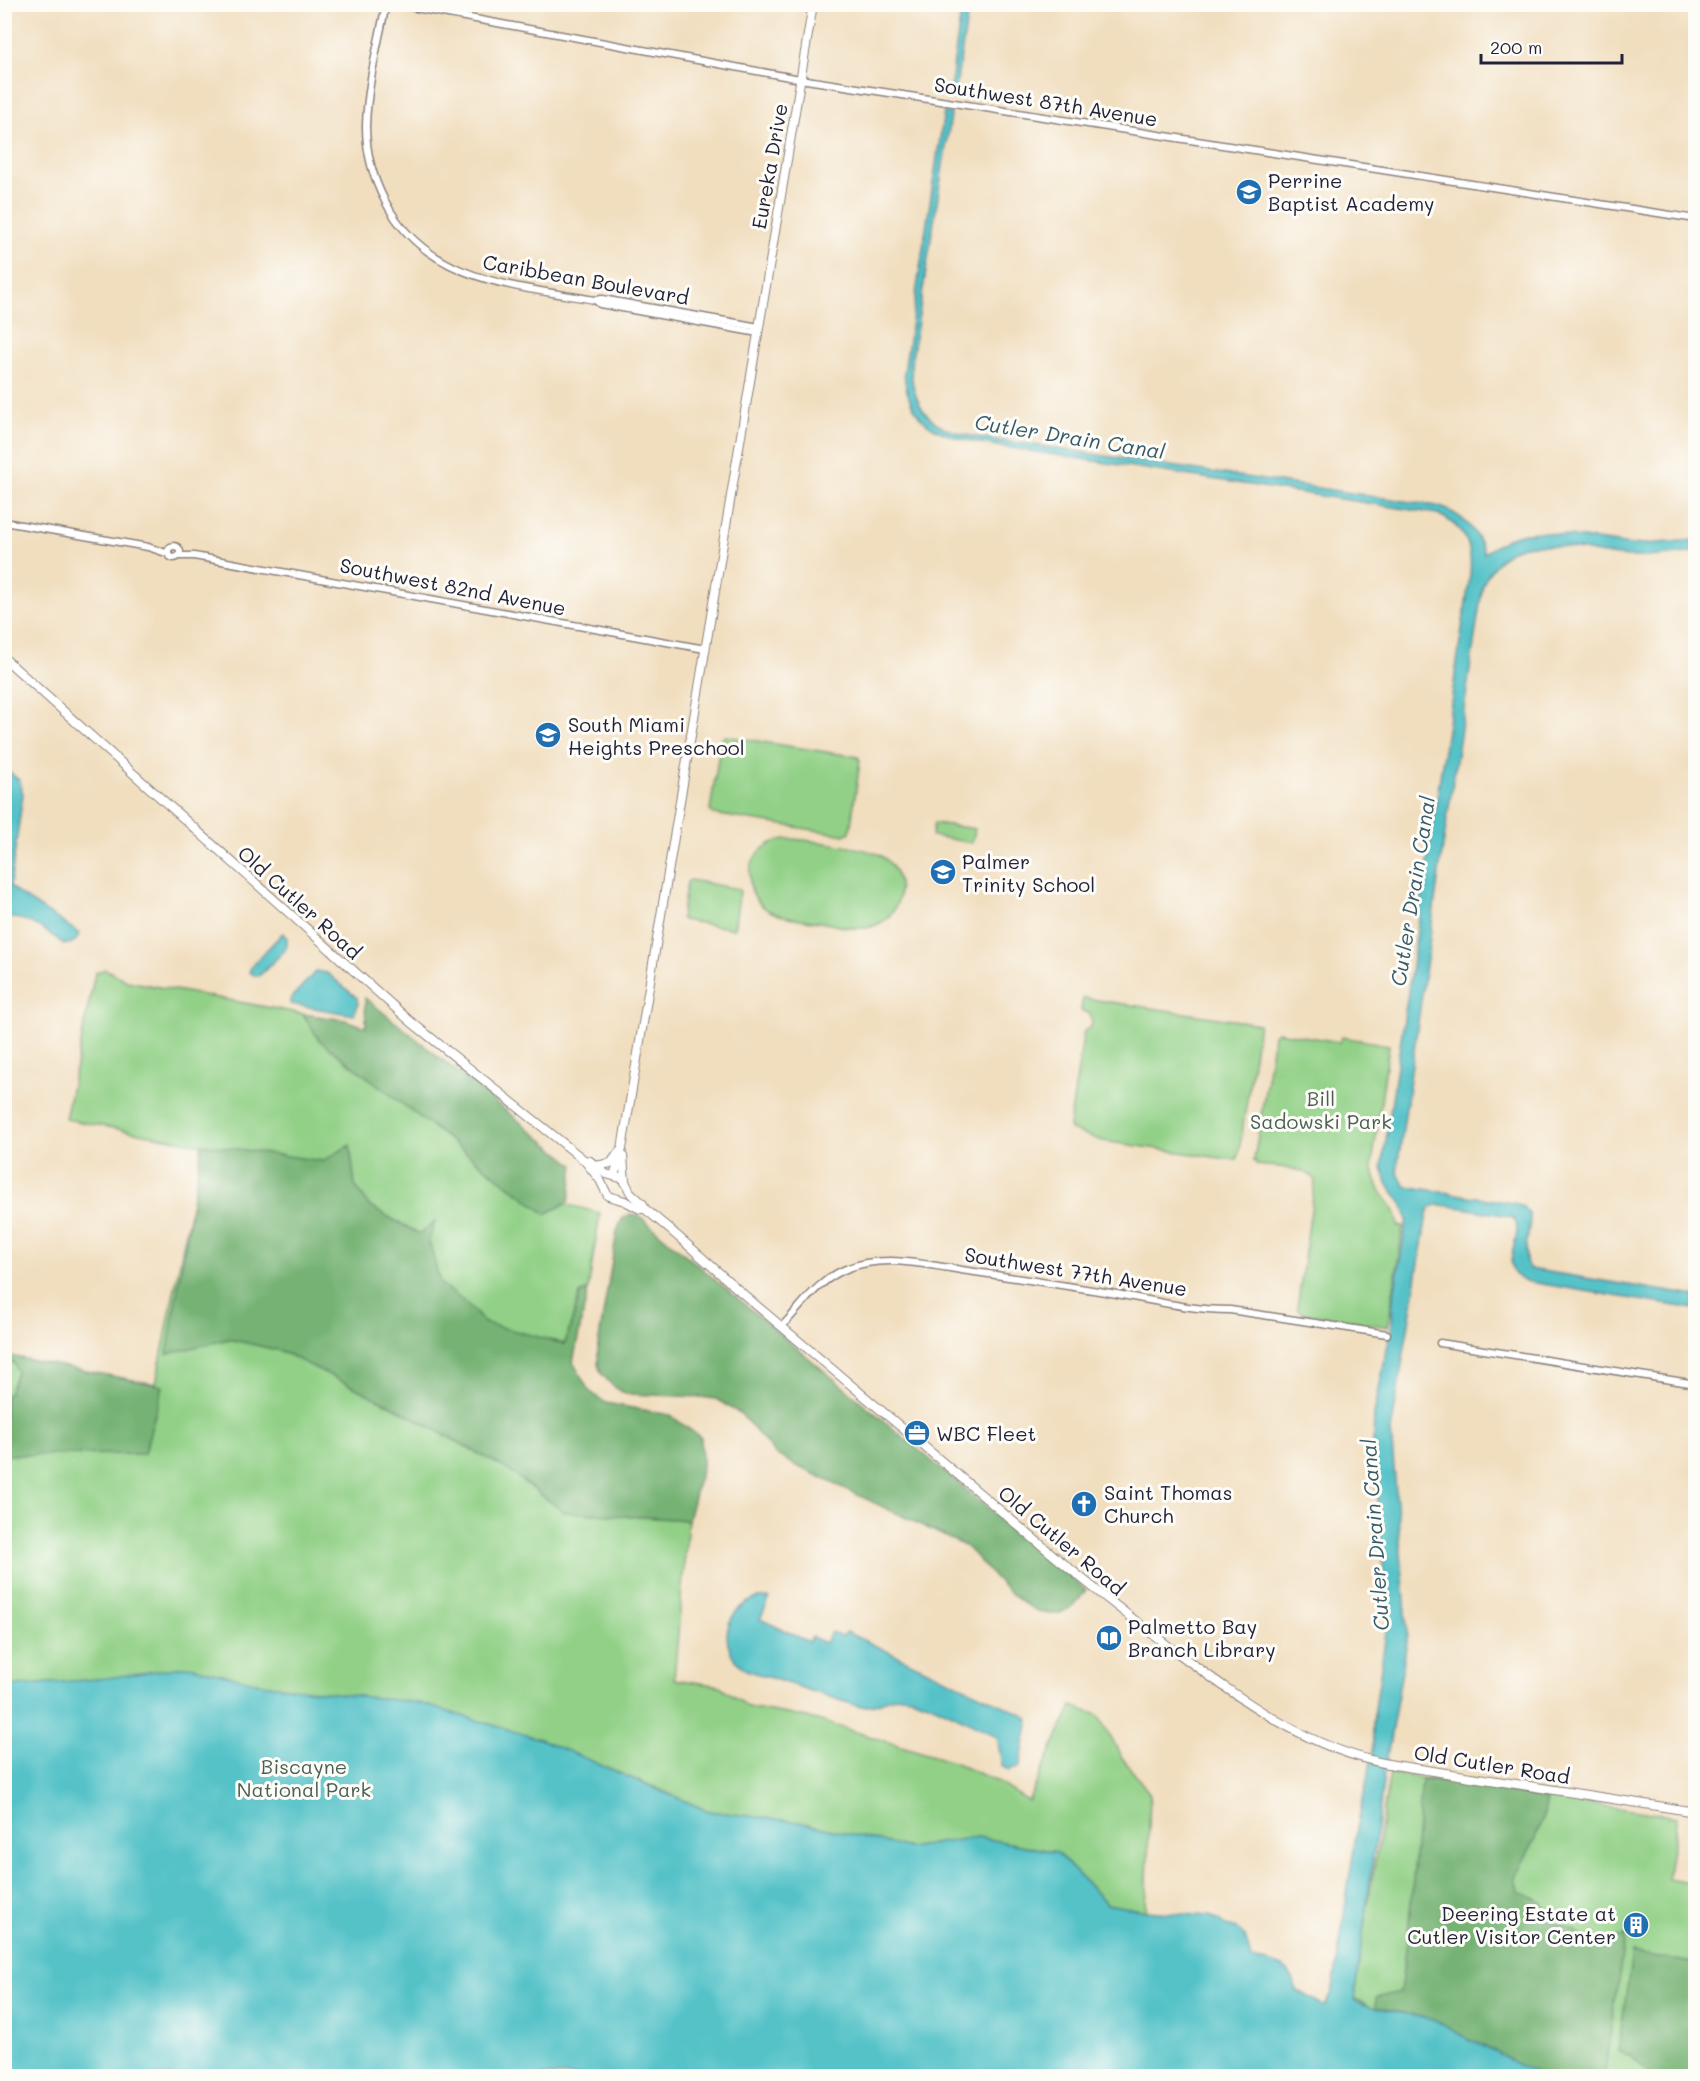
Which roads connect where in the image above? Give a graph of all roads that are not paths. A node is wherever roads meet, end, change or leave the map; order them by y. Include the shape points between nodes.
1 (386, 4) edge
2 (394, 4) edge
3 (813, 4) edge
4 (801, 80) junction
5 (1695, 219) edge
6 (758, 330) junction
7 (4, 522) edge
8 (169, 551) junction
9 (179, 553) junction
10 (705, 649) junction
11 (4, 658) edge
12 (622, 1149) junction
13 (584, 1160) junction
14 (596, 1166) junction
15 (614, 1176) junction
16 (626, 1183) junction
17 (604, 1188) junction
18 (618, 1199) junction
19 (645, 1209) junction
20 (782, 1326) junction
21 (1386, 1334) dead end
22 (1440, 1343) dead end
23 (1695, 1384) edge
24 (1695, 1812) edge

1 - 6 street, Caribbean Boulevard via 366,132 380,191 394,216 420,246 456,270 487,280 600,304
2 - 4 street, Southwest 87th Avenue
3 - 4 main road, Eureka Drive
4 - 5 street, Southwest 87th Avenue
4 - 6 main road, Eureka Drive
6 - 10 main road, Eureka Drive
7 - 8 street, Southwest 82nd Avenue
8 - 9 street, Southwest 82nd Avenue via 175,546
8 - 9 street, Southwest 82nd Avenue via 173,558
9 - 10 street, Southwest 82nd Avenue
10 - 12 main road, Eureka Drive
11 - 13 main road, Old Cutler Road via 410,1021
12 - 14 main road via 611,1163
12 - 15 main road
12 - 16 main road
13 - 14 main road, Old Cutler Road
13 - 17 main road, Old Cutler Road
14 - 15 main road, Old Cutler Road
15 - 16 main road
15 - 17 main road
16 - 18 main road via 625,1192
16 - 19 main road, Old Cutler Road
17 - 18 main road via 609,1197
18 - 19 main road, Old Cutler Road
19 - 20 main road, Old Cutler Road
20 - 21 street, Southwest 77th Avenue via 830,1277 854,1266 887,1261
20 - 24 main road, Old Cutler Road via 1052,1554 1195,1666 1302,1734 1329,1747 1388,1764
22 - 23 street

